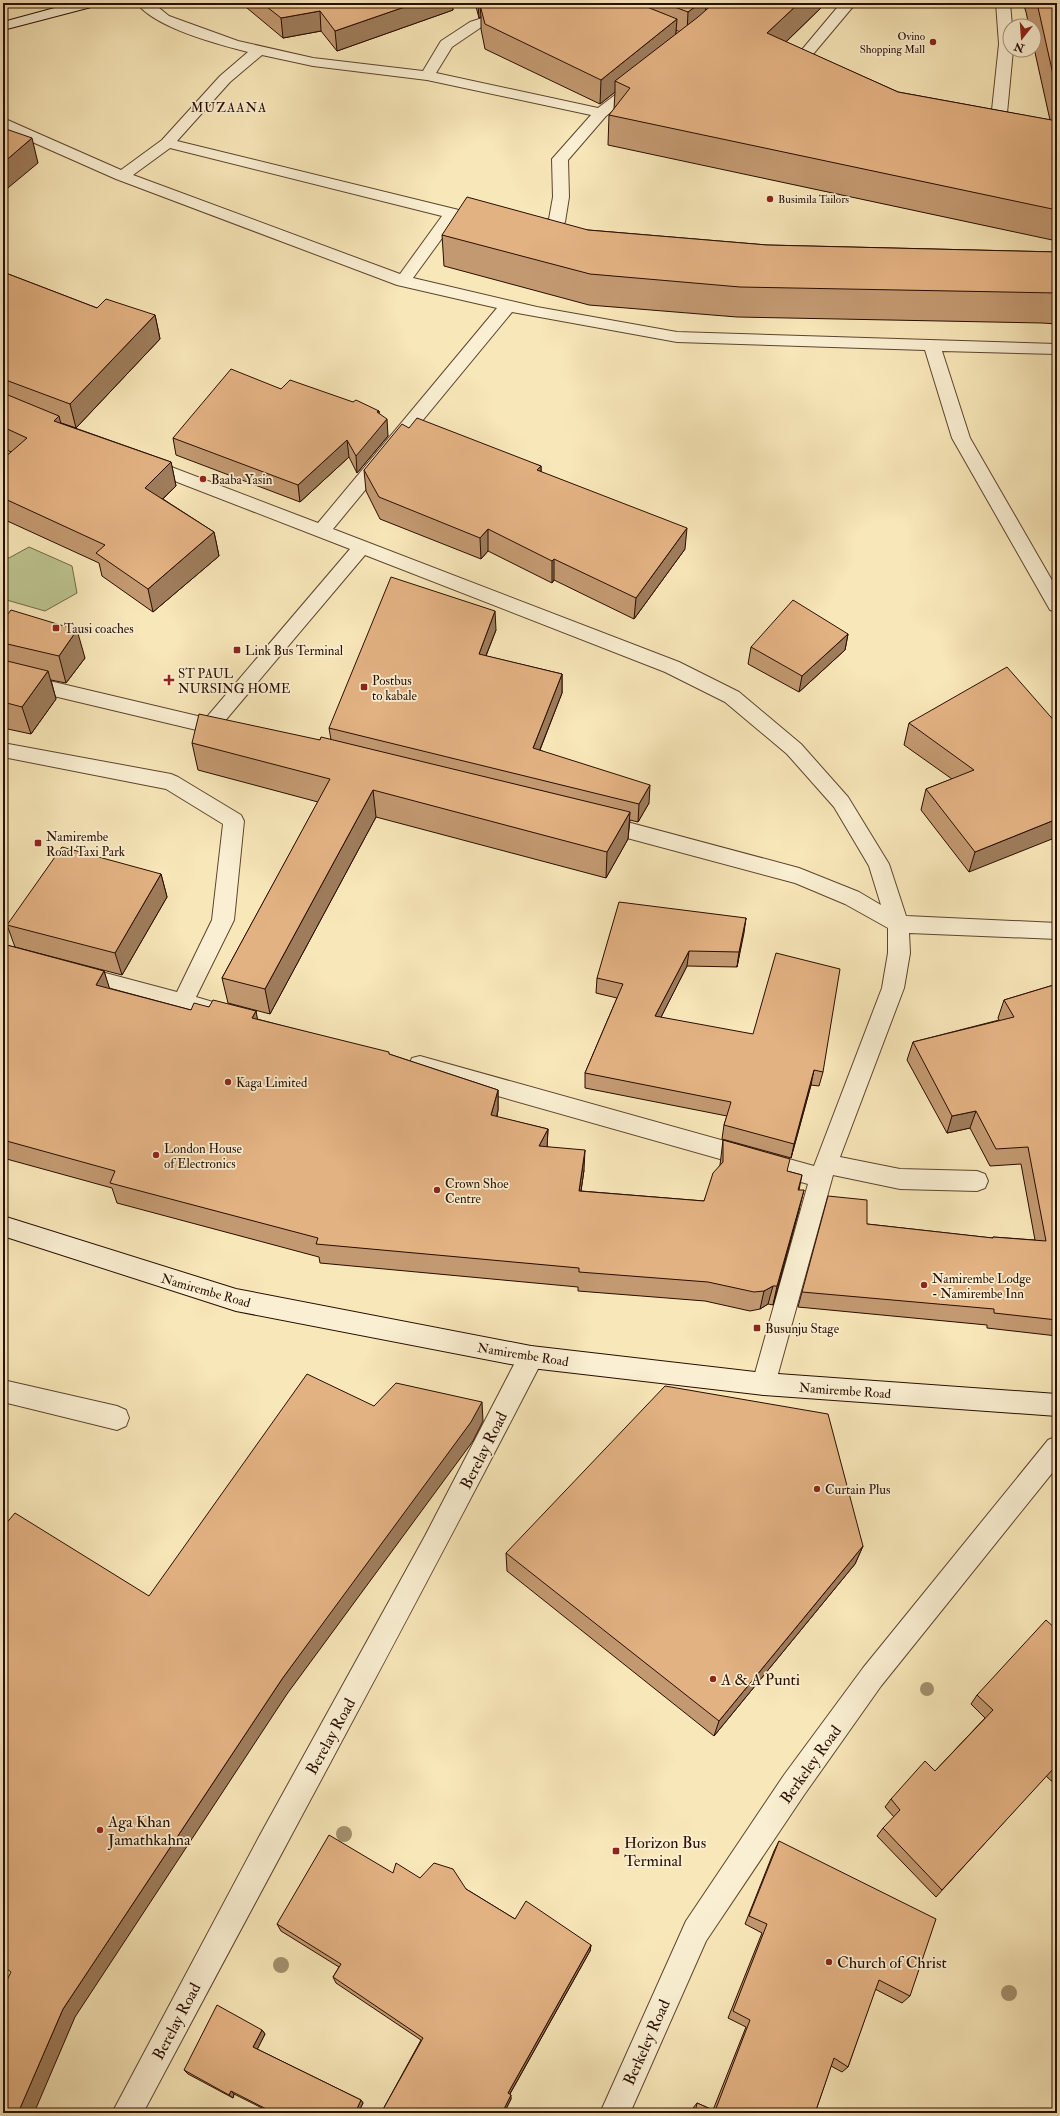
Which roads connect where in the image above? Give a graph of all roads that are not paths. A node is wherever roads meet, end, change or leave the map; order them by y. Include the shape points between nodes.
1 (90, 3) edge
2 (144, 3) edge
3 (849, 3) edge
4 (1003, 3) edge
5 (524, 12) edge
6 (3, 26) edge
7 (259, 50) junction
8 (427, 76) junction
9 (648, 76) edge
10 (822, 79) edge
11 (957, 111) edge
12 (601, 113) junction
13 (3, 123) edge
14 (167, 143) junction
15 (122, 176) junction
16 (452, 214) junction
17 (484, 219) edge
18 (515, 224) edge
19 (403, 281) junction
20 (509, 306) junction
21 (932, 345) junction
22 (1057, 348) edge
23 (129, 457) edge
24 (321, 531) junction
25 (362, 547) junction
26 (1057, 605) edge
27 (3, 677) edge
28 (210, 726) junction
29 (240, 733) edge
30 (3, 750) edge
31 (581, 818) edge
32 (898, 924) junction
33 (1057, 931) edge
34 (60, 970) edge
35 (183, 1002) junction
36 (240, 1017) edge
37 (399, 1060) edge
38 (823, 1171) junction
39 (977, 1181) dead end
40 (3, 1226) edge
41 (530, 1357) junction
42 (764, 1384) junction
43 (3, 1391) edge
44 (1057, 1405) edge
45 (117, 1418) dead end
46 (1057, 1448) edge
47 (127, 2113) edge
48 (615, 2113) edge

1 - 6 street
2 - 7 street via 164,19 234,44
3 - 10 street via 802,58 800,67 810,75
4 - 11 street via 1006,44 1000,114 978,115
5 - 8 street via 510,13 475,25 446,44
7 - 8 street via 312,62
7 - 14 street via 225,79
8 - 12 street
9 - 12 street
12 - 18 street via 560,159 561,197 557,222 539,228
13 - 15 street
14 - 15 street
14 - 16 street
15 - 19 street
16 - 17 street
16 - 19 street
19 - 20 street
20 - 21 street via 677,338
20 - 24 street
21 - 22 street
21 - 26 street via 961,438
23 - 24 street
24 - 25 street
25 - 28 street
25 - 32 street via 672,667 732,697 794,749 841,802 879,864
27 - 28 street
28 - 29 street
30 - 35 street via 171,782 234,821 224,920
31 - 32 street via 799,876 852,898
32 - 33 street
32 - 38 street via 899,953 893,988
34 - 35 street
35 - 36 street
37 - 38 street
38 - 39 street via 900,1179
38 - 42 street
40 - 41 street, Namirembe Road via 236,1300
41 - 42 street, Namirembe Road
41 - 47 street, Berelay Road via 430,1552
42 - 44 street, Namirembe Road
43 - 45 street
46 - 48 street, Berkeley Road via 872,1678 794,1785 696,1931

